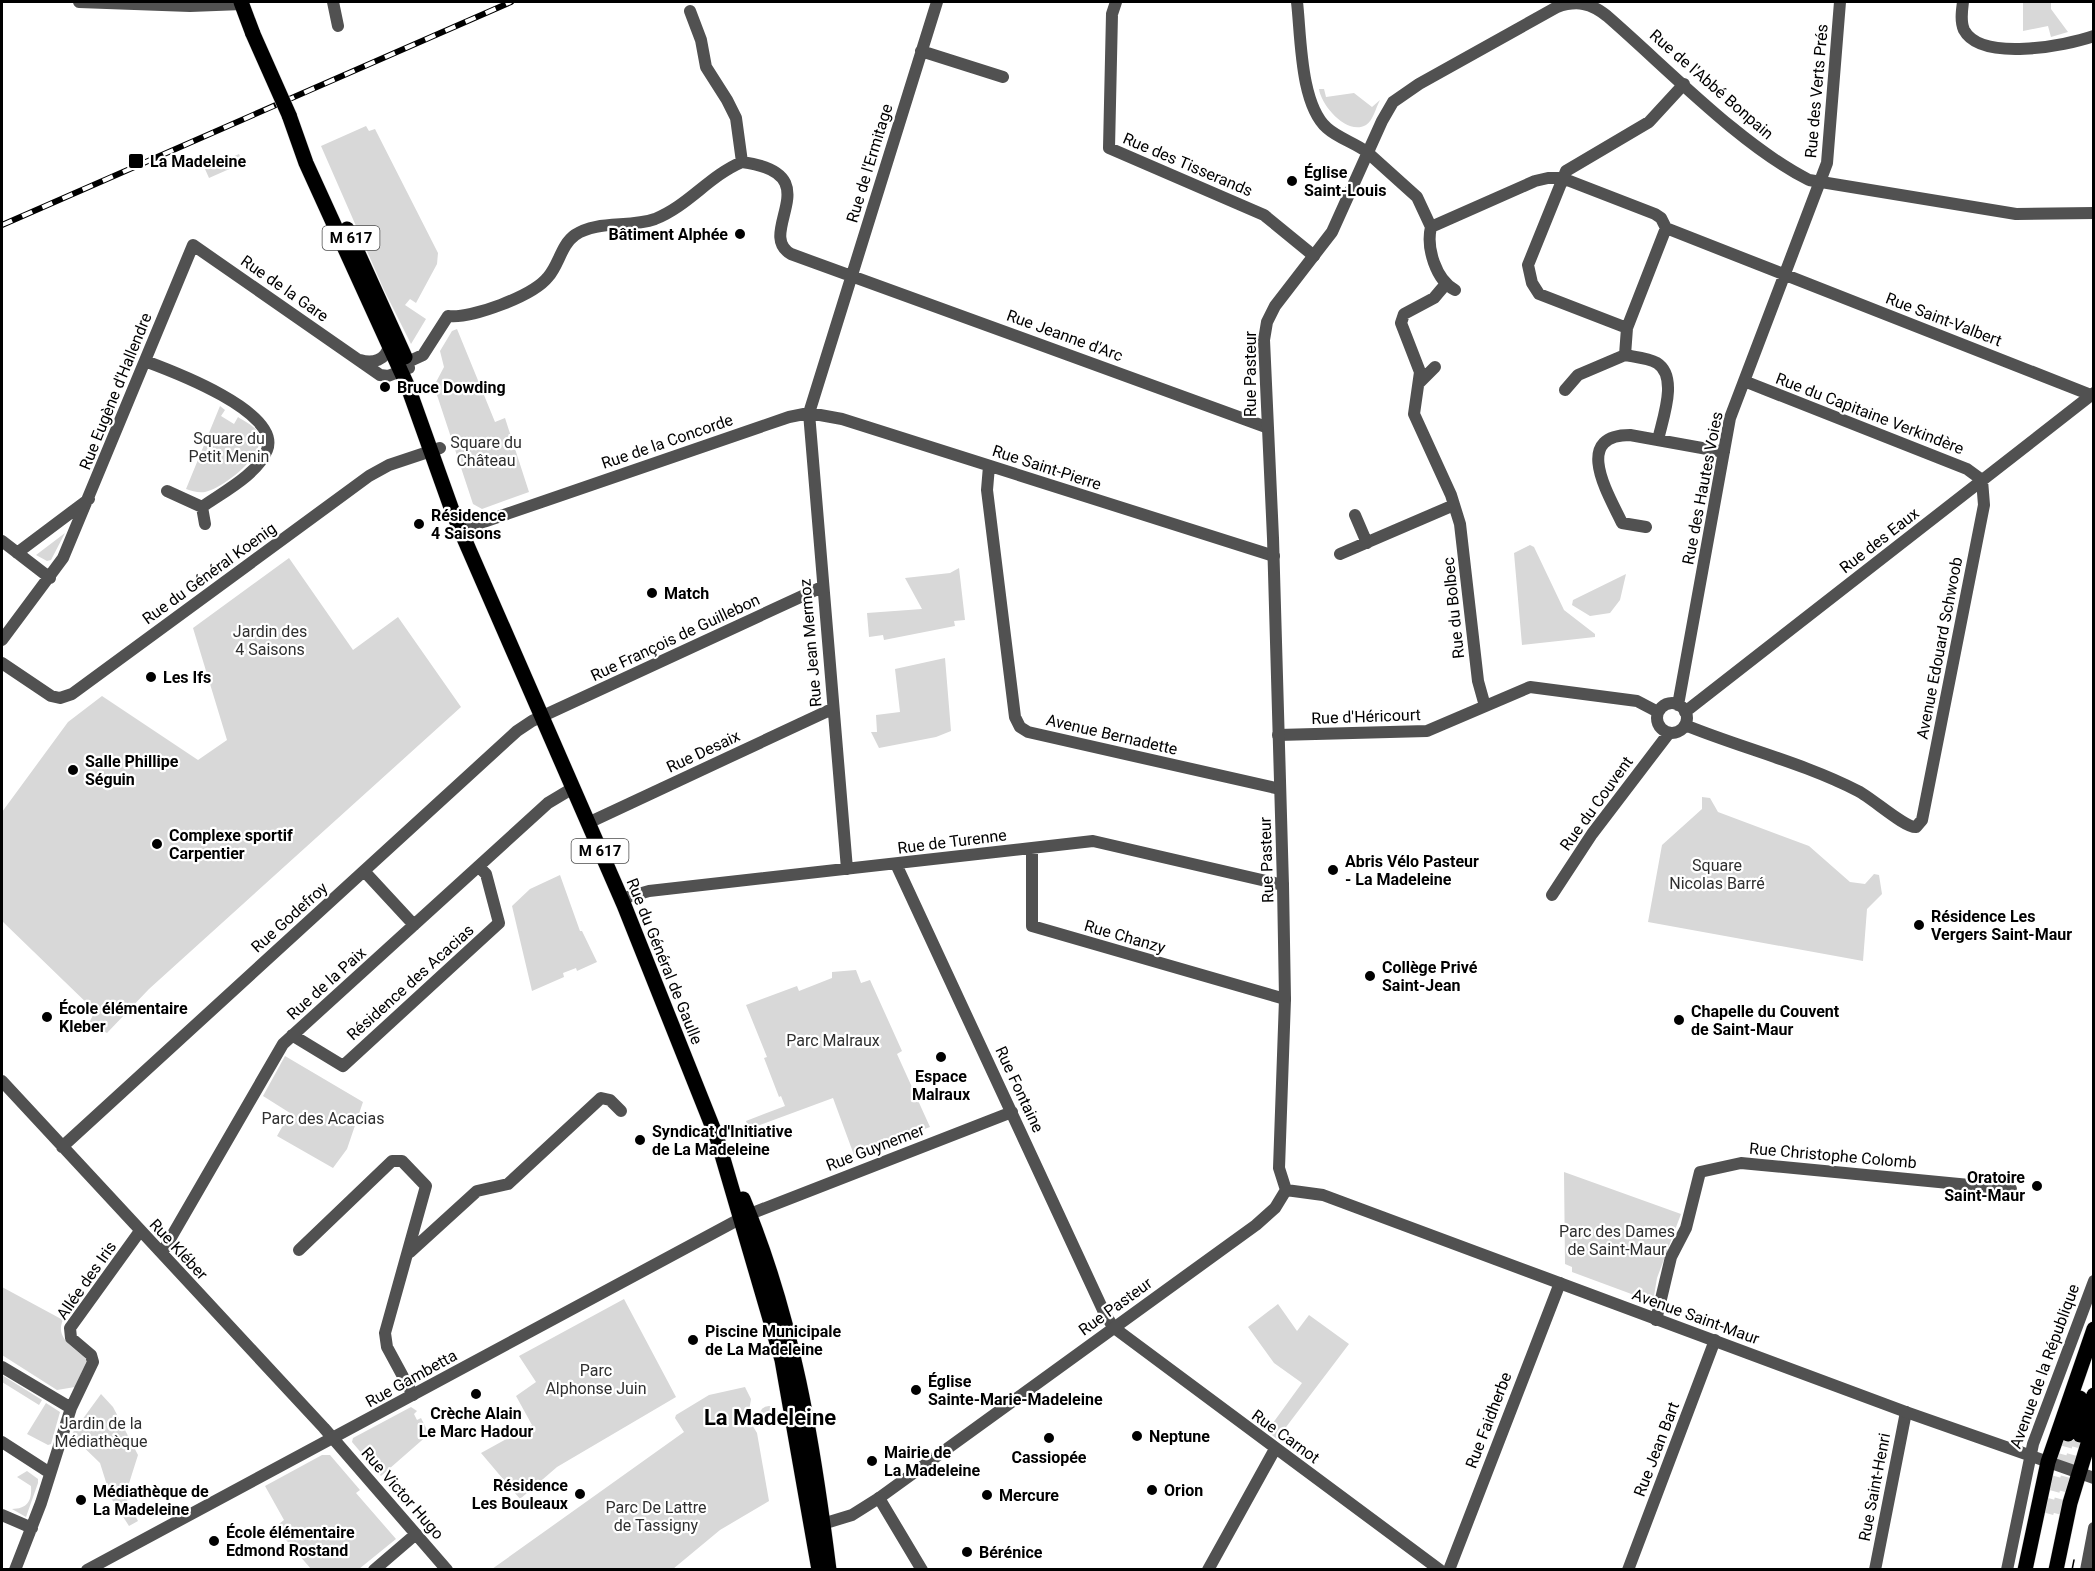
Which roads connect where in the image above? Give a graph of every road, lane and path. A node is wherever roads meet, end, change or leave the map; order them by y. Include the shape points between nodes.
1 (79, 2) edge
2 (333, 2) edge
3 (937, 2) edge
4 (1116, 2) edge
5 (1297, 2) edge
6 (1840, 2) edge
7 (1963, 2) edge
8 (242, 3) edge
9 (690, 11) dead end
10 (338, 26) dead end
11 (2094, 36) edge
12 (921, 51) junction
13 (1003, 77) dead end
14 (1684, 84) junction
15 (289, 115) junction
16 (1368, 152) junction
17 (742, 162) junction
18 (1562, 178) junction
19 (1820, 182) junction
20 (2094, 213) edge
21 (1431, 227) junction
22 (1666, 228) junction
23 (193, 245) joint
24 (1314, 256) junction
25 (851, 274) junction
26 (1784, 275) junction
27 (1627, 328) junction
28 (389, 346) junction
29 (1625, 355) junction
30 (358, 359) junction
31 (145, 361) junction
32 (404, 367) junction
33 (1434, 367) dead end
34 (1744, 381) junction
35 (1419, 384) junction
36 (1565, 390) dead end
37 (2092, 394) edge
38 (809, 413) junction
39 (1266, 427) junction
40 (1658, 440) junction
41 (436, 449) junction
42 (1724, 452) junction
43 (989, 466) junction
44 (1982, 480) junction
45 (167, 491) dead end
46 (90, 498) junction
47 (1455, 505) junction
48 (202, 507) junction
49 (1355, 515) dead end
50 (205, 524) dead end
51 (1646, 527) dead end
52 (463, 528) junction
53 (2, 541) edge
54 (1367, 543) junction
55 (17, 553) junction
56 (1340, 554) dead end
57 (1274, 556) junction
58 (50, 578) junction
59 (822, 587) junction
60 (2, 640) edge
61 (2, 663) edge
62 (1485, 706) junction
63 (832, 709) junction
64 (1658, 712) junction
65 (1683, 714) junction
66 (542, 717) junction
67 (1670, 733) junction
68 (1278, 735) junction
69 (573, 788) junction
70 (1280, 789) junction
71 (588, 823) junction
72 (1032, 848) junction
73 (896, 864) junction
74 (479, 867) junction
75 (847, 869) junction
76 (364, 871) junction
77 (1283, 885) junction
78 (1552, 895) dead end
79 (621, 899) junction
80 (414, 925) junction
81 (1284, 999) junction
82 (292, 1035) junction
83 (2, 1081) edge
84 (621, 1111) dead end
85 (1012, 1112) junction
86 (62, 1147) junction
87 (2011, 1189) dead end
88 (1286, 1190) junction
89 (745, 1216) junction
90 (140, 1231) junction
91 (299, 1251) dead end
92 (162, 1253) junction
93 (410, 1253) junction
94 (2094, 1281) edge
95 (1560, 1283) junction
96 (1656, 1320) junction
97 (1113, 1327) junction
98 (2094, 1329) edge
99 (1715, 1341) junction
100 (2094, 1358) edge
101 (2, 1367) edge
102 (413, 1395) junction
103 (2094, 1395) edge
104 (71, 1408) junction
105 (1906, 1412) junction
106 (2094, 1424) edge
107 (333, 1438) junction
108 (2, 1442) edge
109 (1275, 1449) junction
110 (2030, 1455) junction
111 (2048, 1462) junction
112 (50, 1473) junction
113 (2078, 1473) junction
114 (2094, 1478) edge
115 (879, 1498) junction
116 (2, 1515) edge
117 (818, 1526) junction
118 (32, 1528) junction
119 (2094, 1528) edge
120 (416, 1534) junction
121 (15, 1569) edge
122 (87, 1569) edge
123 (374, 1569) edge
124 (447, 1569) edge
125 (819, 1569) edge
126 (829, 1569) edge
127 (922, 1569) edge
128 (1208, 1569) edge
129 (1440, 1569) edge
130 (1449, 1569) edge
131 (1628, 1569) edge
132 (1875, 1569) edge
133 (2007, 1569) edge
134 (2025, 1569) edge
135 (2035, 1569) edge
136 (2047, 1569) edge
137 (2056, 1569) edge
138 (2086, 1569) edge

1 - 8 street via 190,6
2 - 10 street
3 - 12 street, Rue de l'Ermitage
4 - 24 street, Rue des Tisserands via 1109,148 1264,215
5 - 16 street via 1313,108 1326,127
6 - 19 street, Rue des Verts Prés via 1828,151
7 - 11 street via 1965,32 1992,49 2013,50
8 - 15 main road, Rue du Général de Gaulle / M 617, bridge
9 - 17 street via 706,67 736,118
12 - 13 street
12 - 25 street, Rue de l'Ermitage
14 - 16 street, Rue de l'Abbé Bonpain via 1599,10 1586,3 1571,2 1399,96 1384,115
14 - 18 street via 1649,122 1566,171
14 - 19 street, Rue de l'Abbé Bonpain via 1775,159 1809,180
15 - 28 main road, Rue du Général de Gaulle / M 617 via 306,163
15 - 32 main road, Rue du Général de Gaulle / M 617 via 356,248
16 - 21 street via 1417,197
16 - 24 street, Rue Pasteur via 1332,232
17 - 25 street, Rue Jeanne d'Arc via 769,169 785,184 788,205 778,235 783,247 791,254
17 - 32 street via 664,215 636,224 596,227 575,235 544,282 470,316 448,316 428,350
18 - 21 street via 1534,182
18 - 22 street, Rue Saint-Valbert via 1655,214
18 - 27 street via 1528,265 1532,283 1544,297
19 - 20 street, Rue de l'Abbé Bonpain via 2016,214
19 - 26 street, Rue des Hautes Voies
21 - 35 street, Rue du Bolbec via 1429,248 1450,287 1401,316 1418,365
22 - 26 street, Rue Saint-Valbert
22 - 27 street
23 - 30 street, Rue de la Gare
23 - 31 street, Rue Eugène d'Hallendre
24 - 39 street, Rue Pasteur via 1282,294 1267,322
25 - 38 street, Rue de l'Ermitage
25 - 39 street, Rue Jeanne d'Arc
26 - 34 street, Rue des Hautes Voies
26 - 37 street, Rue Saint-Valbert
27 - 29 street
28 - 30 street via 379,360
28 - 32 main road, Rue du Général de Gaulle / M 617
29 - 36 street via 1578,375
29 - 40 street via 1658,364 1666,375 1668,387
30 - 32 street, Rue de la Gare via 384,376
31 - 46 street, Rue Eugène d'Hallendre
31 - 48 street via 208,388 258,419 268,433 267,451 257,465
32 - 41 main road, Rue du Général de Gaulle / M 617
33 - 35 street
34 - 42 street, Rue des Hautes Voies via 1730,418
34 - 44 street, Rue du Capitaine Verkindère via 1967,469
35 - 47 street, Rue du Bolbec via 1414,400 1416,420
37 - 44 street, Rue des Eaux
38 - 43 street, Rue Saint-Pierre via 834,417
38 - 52 street, Rue de la Concorde
38 - 59 street, Rue Jean Mermoz
39 - 57 street, Rue Pasteur
40 - 42 street
40 - 51 street via 1618,436 1606,443 1597,459 1598,470 1622,523
41 - 52 main road, Rue du Général de Gaulle / M 617
41 - 61 street, Rue du Général Koenig via 378,470 66,697 46,694
42 - 65 street, Rue des Hautes Voies
43 - 57 street, Rue Saint-Pierre
43 - 70 street, Avenue Bernadette via 987,490 1015,717 1020,727 1028,732
44 - 65 street, Rue des Eaux
44 - 65 street, Avenue Edouard Schwoob via 1984,505 1917,827 1908,826 1873,799 1844,784
45 - 48 street
46 - 55 street
46 - 58 street, Rue Eugène d'Hallendre
47 - 54 street
47 - 62 street, Rue du Bolbec via 1478,681
48 - 50 street
49 - 54 street
52 - 66 main road, Rue du Général de Gaulle / M 617
53 - 55 street
54 - 56 street
55 - 58 street
57 - 68 street, Rue Pasteur
58 - 60 street, Rue Eugène d'Hallendre
59 - 63 street, Rue Jean Mermoz
59 - 66 street, Rue François de Guillebon
62 - 64 street, Rue d'Héricourt via 1524,688 1538,686 1637,701
62 - 68 street, Rue d'Héricourt via 1420,732
63 - 71 street, Rue Desaix
63 - 75 street, Rue Jean Mermoz
64 - 65 street via 1667,704
64 - 67 street via 1658,724
65 - 67 street via 1680,730
66 - 69 main road, Rue du Général de Gaulle / M 617
66 - 76 street, Rue Godefroy via 517,731
67 - 78 street, Rue du Couvent via 1592,834
68 - 70 street, Rue Pasteur
69 - 71 main road, Rue du Général de Gaulle / M 617
69 - 74 street, Rue de la Paix via 553,799
70 - 77 street, Rue Pasteur
71 - 79 main road, Rue du Général de Gaulle / M 617
72 - 73 street, Rue de Turenne
72 - 77 street, Rue de Turenne via 1100,842
72 - 81 street, Rue Chanzy via 1032,926
73 - 75 street, Rue de Turenne
73 - 85 street, Rue Fontaine
74 - 80 street, Rue de la Paix
74 - 82 street, Résidence des Acacias via 486,874 499,923 343,1066
75 - 79 street, Rue de Turenne via 649,891
76 - 80 street
76 - 86 street, Rue Godefroy
77 - 81 street, Rue Pasteur
79 - 89 main road, Rue du Général de Gaulle / M 617
80 - 82 street, Rue de la Paix
81 - 88 street, Rue Pasteur via 1279,1168
82 - 92 street, Rue de la Paix via 273,1057
83 - 86 street, Rue Kléber
84 - 93 street via 610,1100 601,1098 508,1184 477,1191
85 - 89 street, Rue Guynemer
85 - 97 street, Rue Fontaine
86 - 90 street, Rue Kléber
87 - 96 street, Rue Christophe Colomb via 1741,1163 1710,1168 1700,1172 1686,1228 1671,1257
88 - 95 street, Avenue Saint-Maur via 1323,1195
88 - 97 street, Rue Pasteur via 1275,1208 1256,1225
89 - 102 street, Rue Gambetta
89 - 117 main road, Rue du Général de Gaulle / M 617 via 782,1360
90 - 92 street, Rue Kléber
90 - 104 street, Allée des Iris via 70,1328 71,1338 92,1355 93,1362
91 - 93 street via 392,1161 402,1161 426,1186
92 - 107 street, Rue Kléber
93 - 102 street via 385,1333 387,1347
94 - 110 street, Avenue de la République
95 - 96 street, Avenue Saint-Maur
95 - 130 street, Rue Faidherbe
96 - 99 street, Avenue Saint-Maur
97 - 109 street, Rue Carnot
97 - 115 street, Rue Pasteur
98 - 111 main road
99 - 105 street, Avenue Saint-Maur
99 - 131 street, Rue Jean Bart
100 - 103 main road via 2073,1436
101 - 104 street
102 - 107 street, Rue Gambetta
104 - 112 street
105 - 110 street, Avenue Saint-Maur
105 - 132 street, Rue Saint-Henri
106 - 113 main road
107 - 120 street, Rue Victor Hugo
107 - 122 street, Rue Gambetta
108 - 112 street
109 - 128 street
109 - 129 street, Rue Carnot
110 - 111 street, Avenue Saint-Maur
110 - 133 street, Avenue de la République
111 - 113 street, Avenue Saint-Maur
111 - 134 main road
112 - 118 street
113 - 114 street, Avenue Saint-Maur
113 - 137 main road
115 - 117 street, Rue Pasteur via 852,1515
115 - 127 street
116 - 118 street
117 - 125 main road, Rue du Général de Gaulle / M 617
117 - 126 main road, Rue du Général de Gaulle / M 617
118 - 121 street
119 - 138 street
120 - 123 street
120 - 124 street, Rue Victor Hugo
135 - 136 main road via 2052,1513

